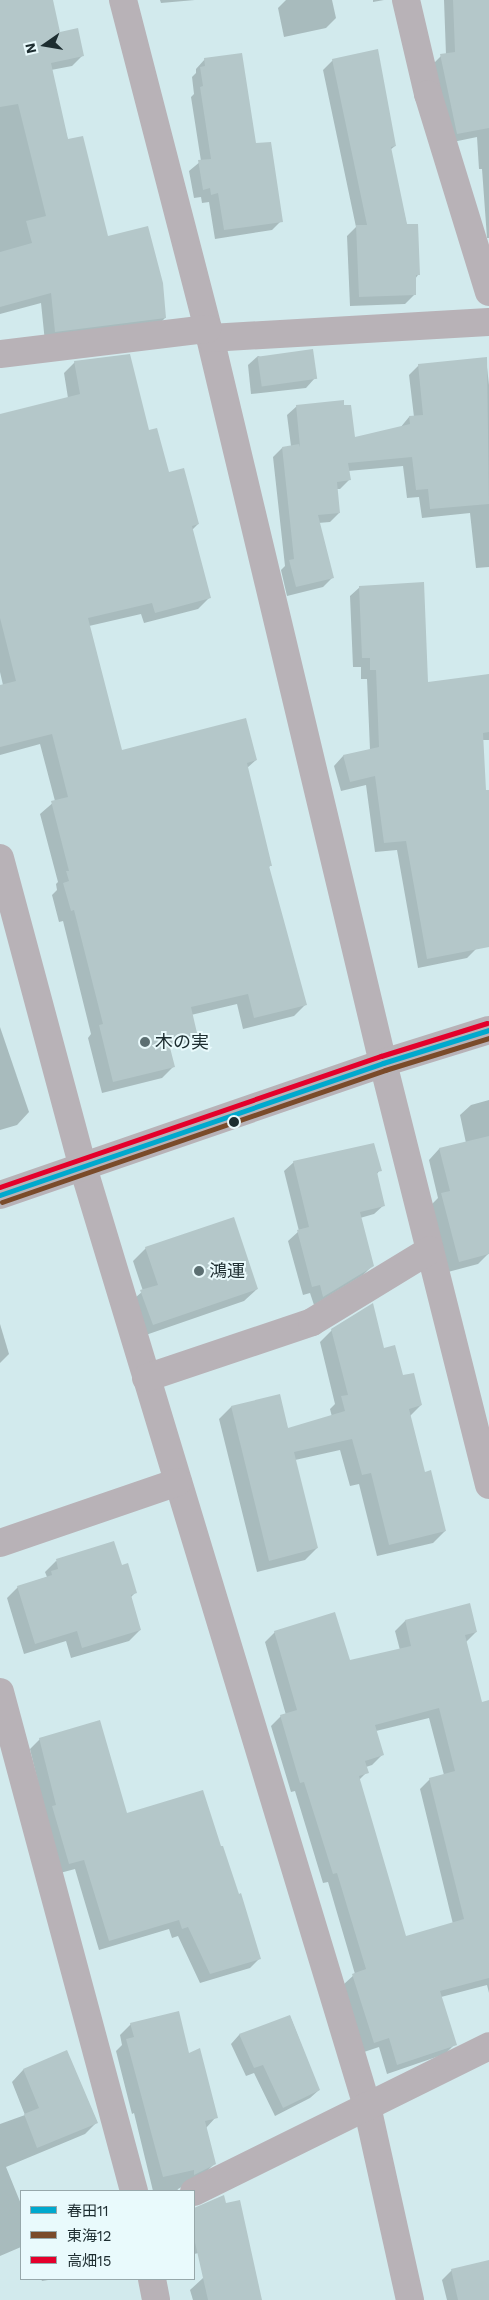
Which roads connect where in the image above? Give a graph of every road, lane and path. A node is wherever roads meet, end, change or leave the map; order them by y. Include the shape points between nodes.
1 (123, 0) edge
2 (406, 0) edge
3 (489, 292) edge
4 (489, 322) edge
5 (209, 334) junction
6 (0, 354) edge
7 (0, 858) edge
8 (489, 1030) edge
9 (383, 1064) junction
10 (83, 1167) junction
11 (0, 1195) edge
12 (430, 1250) junction
13 (146, 1378) junction
14 (178, 1482) junction
15 (489, 1485) edge
16 (0, 1543) edge
17 (0, 1692) edge
18 (11, 1777) edge
19 (489, 2046) edge
20 (367, 2106) junction
21 (134, 2190) edge
22 (195, 2192) edge
23 (152, 2280) edge
24 (156, 2300) edge
25 (410, 2300) edge

1 - 5 street
2 - 3 street via 428,94
4 - 5 street
5 - 6 street
5 - 9 street
7 - 10 street
8 - 9 street
9 - 10 street
9 - 12 street
10 - 11 street
10 - 13 street
12 - 13 street via 312,1322
12 - 15 street
13 - 14 street
14 - 16 street
14 - 20 street
17 - 18 street
18 - 21 street
19 - 20 street
20 - 22 street
20 - 25 street
23 - 24 street

